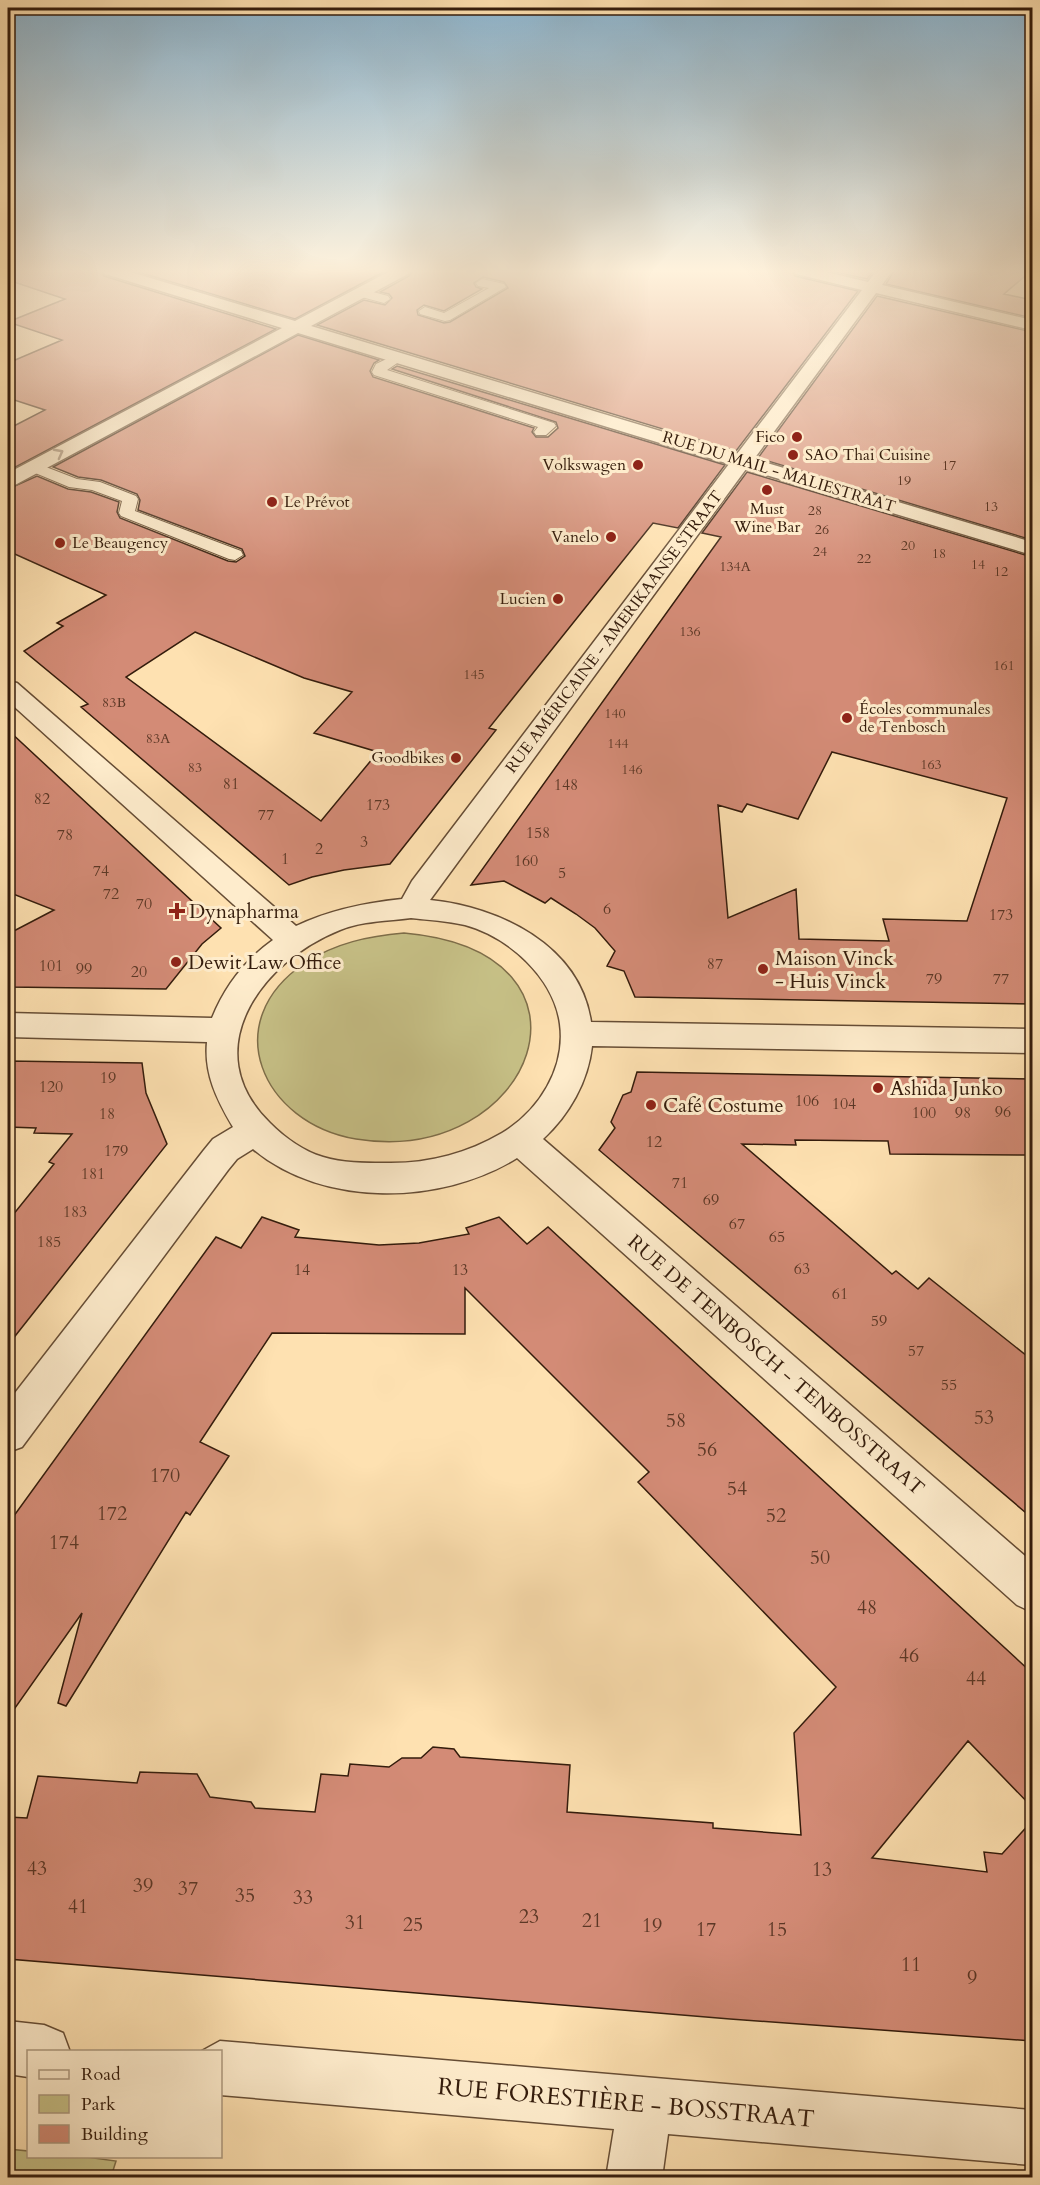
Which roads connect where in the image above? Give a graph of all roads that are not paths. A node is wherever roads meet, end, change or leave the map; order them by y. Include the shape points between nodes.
1 (209, 373) edge
2 (382, 373) edge
3 (452, 373) edge
4 (808, 373) edge
5 (541, 432) dead end
6 (742, 461) junction
7 (33, 467) junction
8 (8, 481) edge
9 (1032, 549) edge
10 (236, 555) dead end
11 (8, 688) edge
12 (411, 908) junction
13 (292, 940) junction
14 (8, 1025) edge
15 (223, 1029) junction
16 (578, 1034) junction
17 (1032, 1041) edge
18 (254, 1131) junction
19 (519, 1139) junction
20 (8, 1433) edge
21 (1032, 1590) edge
22 (8, 2048) edge
23 (27, 2050) edge
24 (222, 2068) edge
25 (645, 2105) junction
26 (1032, 2138) edge
27 (634, 2178) edge

7 -> 1 street
2 - 5 lane via 549,426
3 - 6 street, RUE DU MAIL - MALIESTRAAT
4 - 6 street, RUE AMÉRICAINE - AMERIKAANSE STRAAT
6 - 9 street, RUE DU MAIL - MALIESTRAAT
6 - 12 street, RUE AMÉRICAINE - AMERIKAANSE STRAAT via 422,888
7 - 8 street
7 - 10 lane via 130,499 127,513
11 - 13 street
12 - 13 street via 329,923
12 - 16 street via 482,920 513,934 539,954 559,977
13 - 15 street via 263,963 237,994
14 - 15 street
15 - 18 street via 221,1065 231,1099
16 - 17 street
16 - 19 street via 564,1090 545,1116
18 - 19 street via 289,1157 332,1174 374,1179 431,1177 479,1162
18 - 20 street via 225,1149 204,1174
19 - 21 street, RUE DE TENBOSCH - TENBOSSTRAAT
22 - 23 street
24 - 25 street, RUE FORESTIÈRE - BOSSTRAAT
25 - 26 street, RUE FORESTIÈRE - BOSSTRAAT
25 - 27 street

